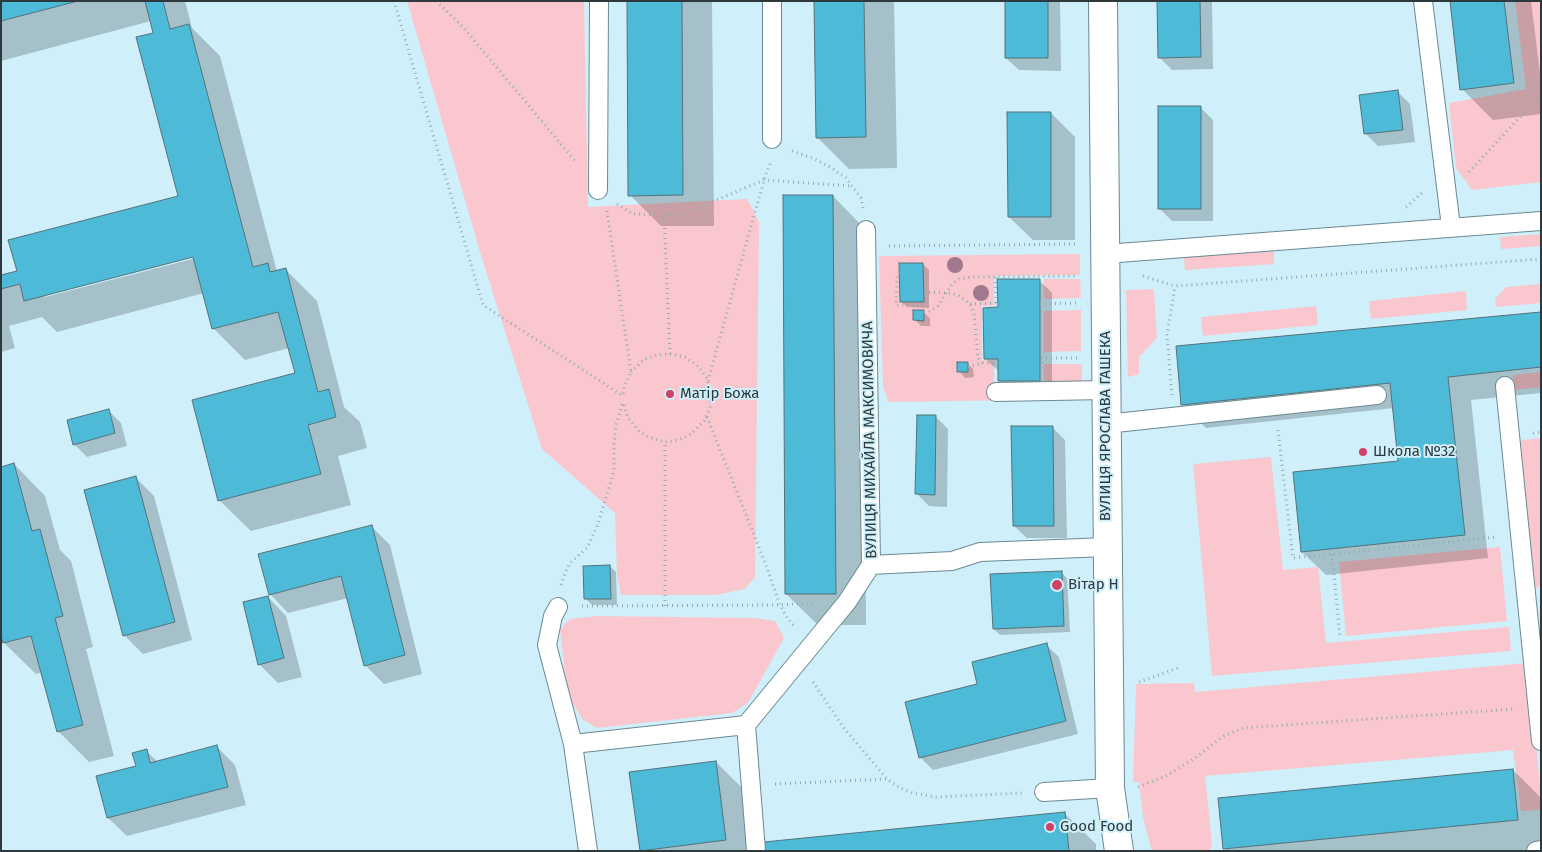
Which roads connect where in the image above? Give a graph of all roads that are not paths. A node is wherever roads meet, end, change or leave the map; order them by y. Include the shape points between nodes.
1 (599, 1) edge
2 (772, 1) edge
3 (1103, 1) edge
4 (1423, 1) edge
5 (774, 141) road end
6 (602, 193) road end
7 (1541, 220) edge
8 (1451, 228) junction
9 (866, 230) road end
10 (1105, 254) junction
11 (1505, 386) dead end
12 (1106, 390) junction
13 (996, 392) dead end
14 (1377, 395) dead end
15 (1106, 424) junction
16 (1107, 547) junction
17 (871, 565) junction
18 (558, 607) road end
19 (746, 726) junction
20 (1541, 741) edge
21 (573, 744) junction
22 (1122, 788) junction
23 (1044, 792) road end
24 (1541, 850) edge
25 (588, 851) edge
26 (756, 851) edge
27 (1119, 851) edge
28 (1536, 851) edge

1 - 6 lane
2 - 5 lane
3 - 10 street, ВУЛИЦЯ ЯРОСЛАВА ГАШЕКА
4 - 8 lane
7 - 8 lane
8 - 10 lane
9 - 17 lane, ВУЛИЦЯ МИХАЙЛА МАКСИМОВИЧА
10 - 12 street, ВУЛИЦЯ ЯРОСЛАВА ГАШЕКА
11 - 20 lane
12 - 13 lane
12 - 15 street, ВУЛИЦЯ ЯРОСЛАВА ГАШЕКА
14 - 15 lane
15 - 16 street, ВУЛИЦЯ ЯРОСЛАВА ГАШЕКА
16 - 17 lane, ВУЛИЦЯ МИХАЙЛА МАКСИМОВИЧА via 980,552 952,561
16 - 22 street, ВУЛИЦЯ ЯРОСЛАВА ГАШЕКА
17 - 19 lane via 846,602
18 - 21 lane via 547,645
19 - 21 lane
19 - 26 lane
21 - 25 lane
22 - 23 lane
22 - 27 street, ВУЛИЦЯ ЯРОСЛАВА ГАШЕКА
24 - 28 lane

